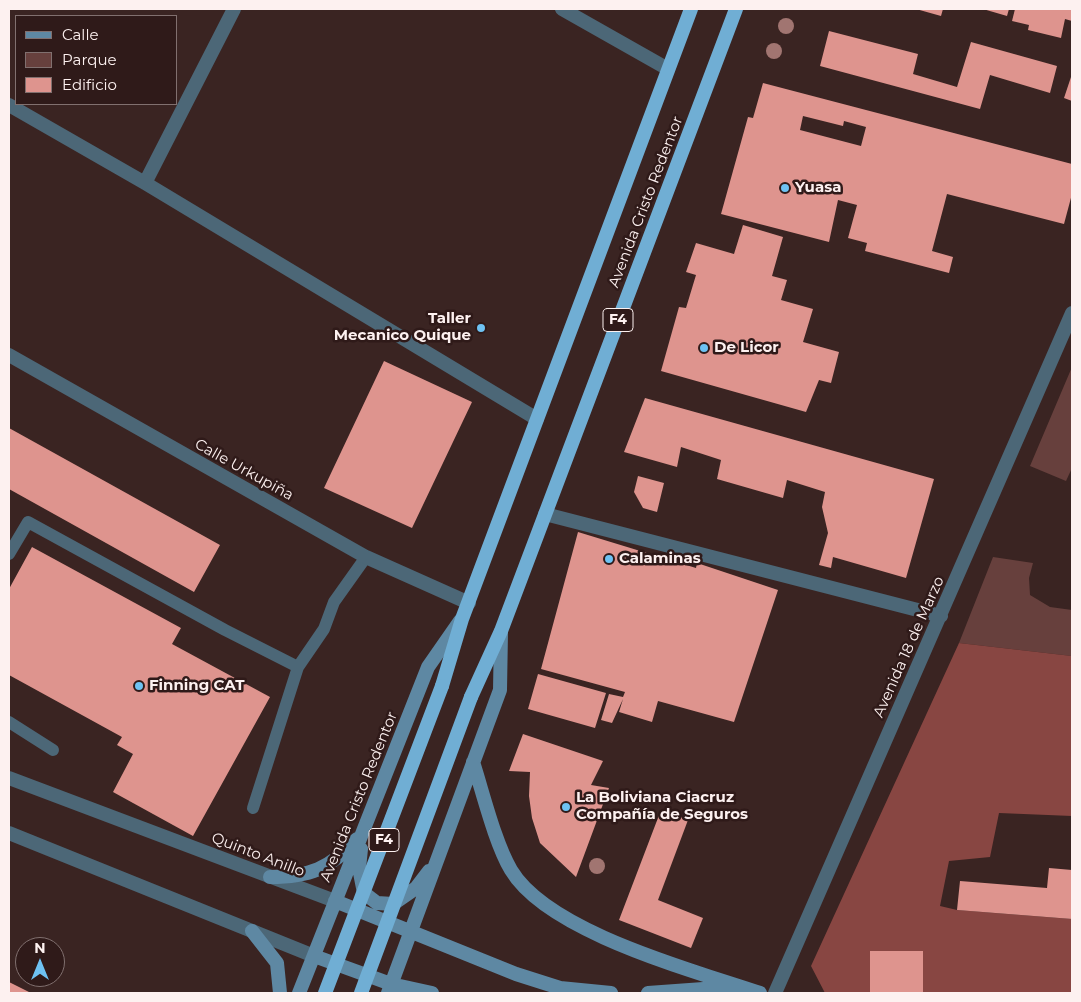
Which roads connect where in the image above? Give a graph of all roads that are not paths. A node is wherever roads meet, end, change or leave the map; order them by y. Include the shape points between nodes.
1 (234, 9) edge
2 (562, 9) edge
3 (691, 9) edge
4 (736, 9) edge
5 (668, 69) junction
6 (9, 106) edge
7 (145, 183) junction
8 (1072, 313) edge
9 (9, 355) edge
10 (537, 419) junction
11 (545, 514) junction
12 (9, 554) edge
13 (366, 557) junction
14 (469, 603) junction
15 (941, 616) junction
16 (462, 619) junction
17 (501, 631) junction
18 (298, 667) junction
19 (9, 722) edge
20 (53, 750) dead end
21 (473, 762) junction
22 (9, 778) edge
23 (253, 808) dead end
24 (9, 833) edge
25 (363, 833) junction
26 (437, 860) junction
27 (270, 876) junction
28 (335, 901) junction
29 (252, 931) junction
30 (411, 932) junction
31 (314, 956) junction
32 (739, 986) junction
33 (390, 989) edge
34 (280, 993) edge
35 (299, 993) edge
36 (325, 993) edge
37 (361, 993) edge
38 (432, 993) edge
39 (611, 993) edge
40 (648, 993) edge
41 (760, 993) edge
42 (775, 993) edge

1 - 7 street
2 - 5 street
3 - 5 highway, Avenida Cristo Redentor / F4
4 - 11 highway, Avenida Cristo Redentor / F4
5 - 10 highway, Avenida Cristo Redentor / F4
6 - 7 street
7 - 10 street
8 - 15 street, Avenida 18 de Marzo
9 - 13 street, Calle Urkupiña
10 - 14 highway, Avenida Cristo Redentor / F4
11 - 15 street
11 - 17 highway, Avenida Cristo Redentor / F4
12 - 18 lane via 28,522
13 - 14 street, Calle Urkupiña
13 - 18 lane via 334,602 324,629
14 - 16 highway, Avenida Cristo Redentor / F4
15 - 42 street, Avenida 18 de Marzo
16 - 25 main road, Avenida Cristo Redentor via 428,667
16 - 36 highway, Avenida Cristo Redentor / F4, bridge via 442,686
17 - 21 main road, Avenida Cristo Redentor via 500,690
17 - 37 highway, Avenida Cristo Redentor / F4, bridge via 471,697
18 - 23 lane
19 - 20 lane
21 - 26 main road, Avenida Cristo Redentor
21 - 32 main road via 502,849 526,890 553,912 595,933 677,966
22 - 27 street, Quinto Anillo
24 - 29 street
25 - 26 main road via 359,868 364,893 377,903 393,904 416,888
25 - 27 main road via 334,861 313,873 293,877
25 - 28 main road, Avenida Cristo Redentor
26 - 30 main road, Avenida Cristo Redentor
27 - 28 street, Quinto Anillo
28 - 30 main road, Quinto Anillo
28 - 31 main road, Avenida Cristo Redentor
29 - 31 street
29 - 34 main road via 277,963
30 - 33 main road, Avenida Cristo Redentor
30 - 39 main road, Quinto Anillo via 560,988
31 - 33 main road
31 - 35 main road, Avenida Cristo Redentor
32 - 40 main road
32 - 41 main road
33 - 38 main road

